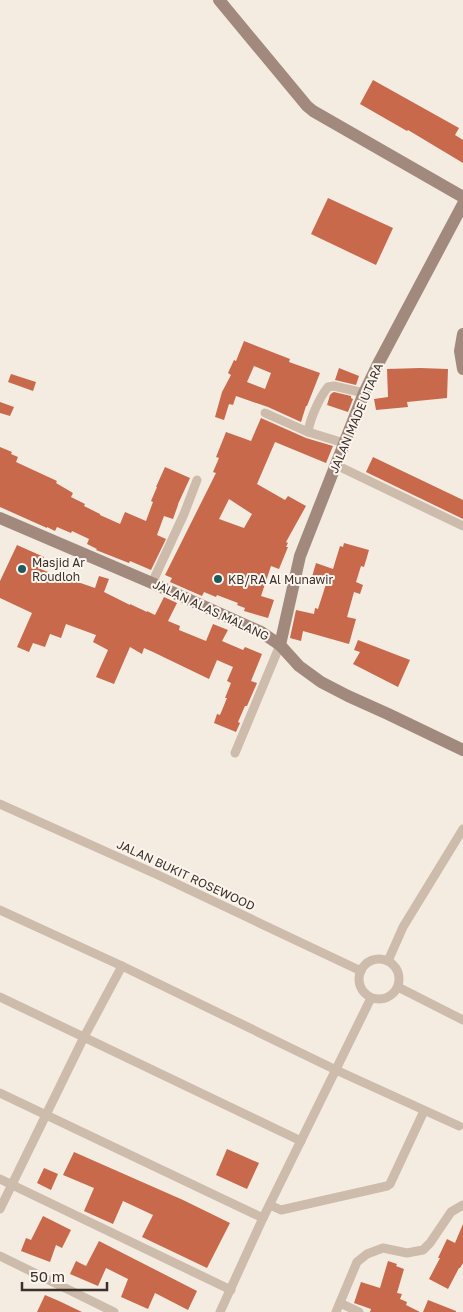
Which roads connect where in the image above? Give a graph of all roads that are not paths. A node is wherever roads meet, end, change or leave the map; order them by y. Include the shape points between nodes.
1 (219, 0) edge
2 (463, 197) edge
3 (463, 204) edge
4 (463, 334) edge
5 (463, 370) edge
6 (364, 393) junction
7 (265, 412) dead end
8 (308, 432) junction
9 (344, 443) junction
10 (336, 465) junction
11 (197, 480) dead end
12 (0, 518) edge
13 (463, 526) edge
14 (152, 583) junction
15 (280, 645) junction
16 (463, 750) edge
17 (235, 753) dead end
18 (0, 804) edge
19 (463, 829) edge
20 (0, 910) edge
21 (388, 961) junction
22 (122, 966) junction
23 (361, 971) junction
24 (398, 987) junction
25 (0, 997) edge
26 (371, 998) junction
27 (463, 1020) edge
28 (84, 1037) junction
29 (336, 1070) junction
30 (0, 1093) edge
31 (424, 1111) junction
32 (45, 1114) junction
33 (459, 1126) dead end
34 (301, 1141) junction
35 (0, 1179) edge
36 (12, 1185) junction
37 (270, 1205) junction
38 (463, 1206) edge
39 (0, 1209) edge
40 (263, 1218) junction
41 (0, 1256) edge
42 (231, 1290) junction
43 (340, 1303) junction
44 (114, 1312) edge
45 (220, 1312) edge
46 (336, 1312) edge
47 (360, 1312) edge

1 - 2 main road via 313,111
3 - 6 main road, JALAN MADE UTARA
4 - 5 main road via 460,351
6 - 8 street via 328,387
6 - 9 main road, JALAN MADE UTARA
7 - 8 street
8 - 9 street
9 - 10 main road, JALAN MADE UTARA
10 - 13 street
10 - 15 main road, JALAN MADE UTARA via 300,556
11 - 14 street
12 - 14 main road, JALAN ALAS MALANG
14 - 15 main road, JALAN ALAS MALANG via 261,632
15 - 16 main road, JALAN ALAS MALANG via 299,666 321,682
15 - 17 street
18 - 23 street, JALAN BUKIT ROSEWOOD
19 - 21 street via 403,927
20 - 22 street
21 - 23 street via 372,960
21 - 24 street via 398,972
22 - 28 street
22 - 29 street
23 - 26 street via 361,989
24 - 26 street via 387,998
24 - 27 street
25 - 28 street
26 - 29 street
28 - 32 street
28 - 34 street
29 - 31 street
29 - 34 street
30 - 32 street
31 - 33 street
31 - 37 street via 387,1186 281,1210
32 - 36 street
32 - 40 street
34 - 37 street
35 - 36 street
36 - 39 street
36 - 42 street
37 - 40 street
38 - 43 street via 451,1212 423,1250 407,1253 383,1248 367,1254 357,1262
40 - 42 street
41 - 44 street
42 - 45 street
43 - 46 street
43 - 47 street

